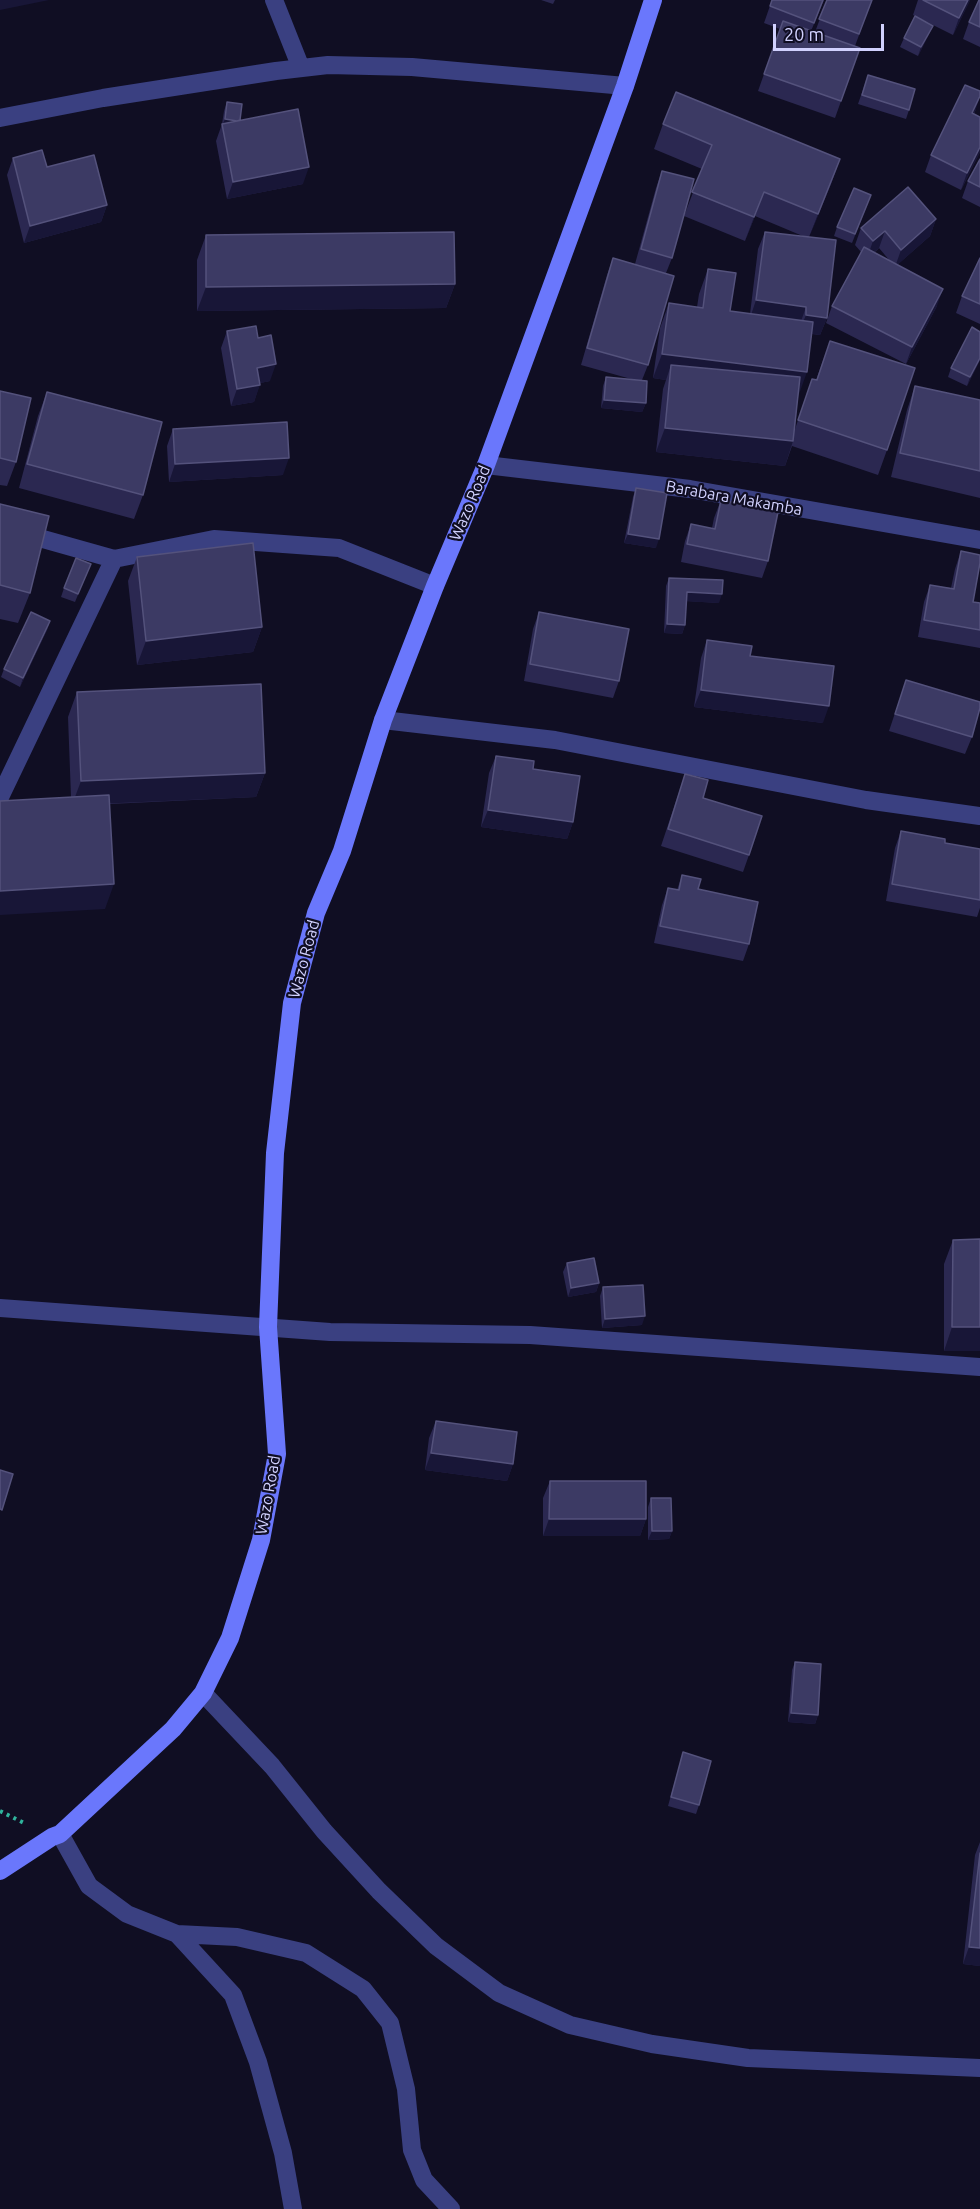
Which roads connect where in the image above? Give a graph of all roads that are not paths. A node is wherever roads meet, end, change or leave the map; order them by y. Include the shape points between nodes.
1 (274, 0) edge
2 (653, 0) edge
3 (301, 68) junction
4 (625, 86) junction
5 (0, 118) edge
6 (486, 465) junction
7 (0, 527) edge
8 (980, 540) edge
9 (114, 559) junction
10 (435, 586) junction
11 (383, 720) junction
12 (0, 797) edge
13 (980, 816) edge
14 (0, 1308) edge
15 (268, 1327) junction
16 (980, 1367) edge
17 (203, 1693) junction
18 (60, 1834) junction
19 (0, 1871) edge
20 (177, 1934) junction
21 (980, 2068) edge
22 (293, 2209) edge
23 (452, 2209) edge

1 - 3 street
2 - 4 main road, Wazo Road
3 - 4 street via 412,67
3 - 5 street
4 - 6 main road, Wazo Road
6 - 8 street, Barabara Makamba via 690,489
6 - 10 main road, Wazo Road
7 - 9 street
9 - 10 street via 214,538 339,548
9 - 12 street
10 - 11 main road, Wazo Road
11 - 13 street via 555,740 866,800
11 - 15 main road, Wazo Road via 342,851 316,913 292,1003 275,1153
14 - 15 street
15 - 16 street via 330,1332 530,1335
15 - 17 main road, Wazo Road via 277,1454 261,1540 230,1638
17 - 18 main road, Wazo Road via 173,1729
17 - 21 street via 272,1766 379,1891 436,1946 499,1993 570,2025 652,2044 748,2058
18 - 19 main road, Wazo Road
18 - 20 street via 89,1886 127,1914
20 - 22 street via 233,1995 258,2062 283,2152
20 - 23 street via 237,1937 306,1953 363,1989 390,2023 405,2089 412,2150 424,2180

